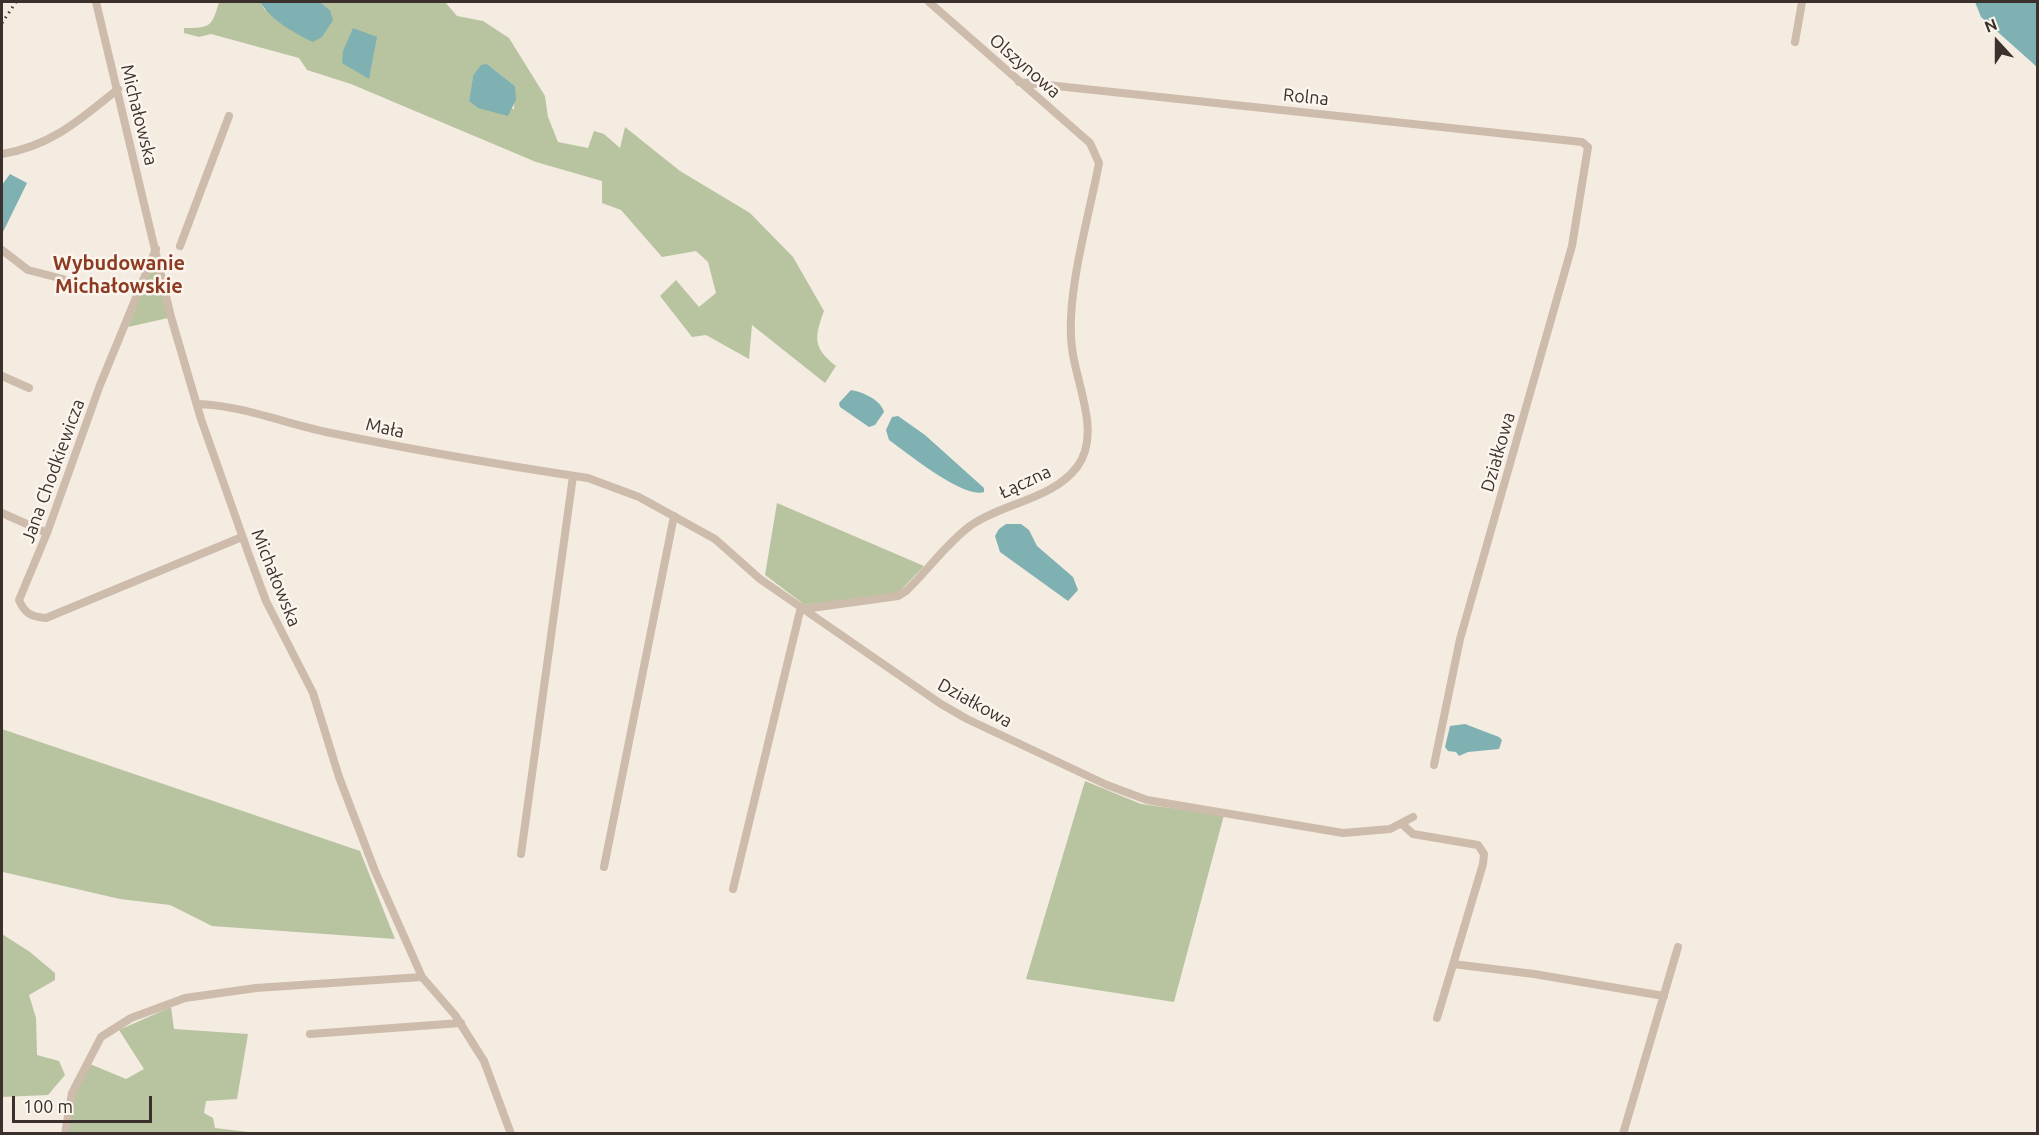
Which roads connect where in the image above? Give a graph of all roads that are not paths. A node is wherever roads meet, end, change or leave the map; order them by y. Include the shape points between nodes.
1 (96, 2) edge
2 (929, 2) edge
3 (1803, 2) edge
4 (1795, 42) dead end
5 (1019, 82) junction
6 (118, 89) junction
7 (229, 117) dead end
8 (1588, 147) joint
9 (2, 154) edge
10 (1098, 155) joint
11 (180, 246) dead end
12 (156, 248) junction
13 (2, 250) edge
14 (63, 279) dead end
15 (2, 376) edge
16 (28, 388) dead end
17 (197, 404) junction
18 (571, 476) junction
19 (2, 513) edge
20 (674, 516) junction
21 (47, 533) junction
22 (242, 537) junction
23 (802, 608) junction
24 (1434, 765) dead end
25 (1413, 817) dead end
26 (1402, 824) junction
27 (521, 854) dead end
28 (604, 867) dead end
29 (733, 889) dead end
30 (1678, 947) dead end
31 (1453, 964) junction
32 (422, 977) junction
33 (1664, 996) junction
34 (1437, 1018) dead end
35 (461, 1023) junction
36 (310, 1034) dead end
37 (64, 1134) edge
38 (511, 1134) edge
39 (1623, 1134) edge

1 - 6 street, Michałowska
2 - 5 street, Olszynowa
3 - 4 street
5 - 8 street, Rolna via 1582,142
5 - 10 street, Olszynowa via 1090,143
6 - 9 street via 55,138
6 - 12 street, Michałowska
7 - 11 street
8 - 24 street, Działkowa via 1572,246 1460,639
10 - 23 street, Łączna via 1071,312 1072,347 1088,425 1086,449 1078,466 1064,480 970,527 898,596
12 - 17 street, Michałowska via 171,317
12 - 21 street, Jana Chodkiewicza via 100,385
13 - 14 street via 28,270
15 - 16 street
17 - 18 street, Mała via 221,404 299,426 423,452
17 - 22 street, Michałowska
18 - 20 street, Działkowa via 614,486
18 - 27 street
19 - 21 street
20 - 23 street, Działkowa via 715,538 760,579
20 - 28 street
21 - 22 street, Jana Chodkiewicza via 19,600 33,617 46,618
22 - 32 street, Michałowska via 266,602 313,693 339,777 375,871
23 - 26 street, Działkowa via 967,719 1147,800 1344,832 1368,832
23 - 29 street
25 - 26 street, Działkowa
26 - 31 street via 1413,834 1478,845 1484,854
30 - 33 street
31 - 33 street
31 - 34 street
32 - 35 street, Michałowska
32 - 37 street via 256,988 185,998 131,1018 101,1037 72,1093
33 - 39 street
35 - 36 street
35 - 38 street, Michałowska via 484,1061

